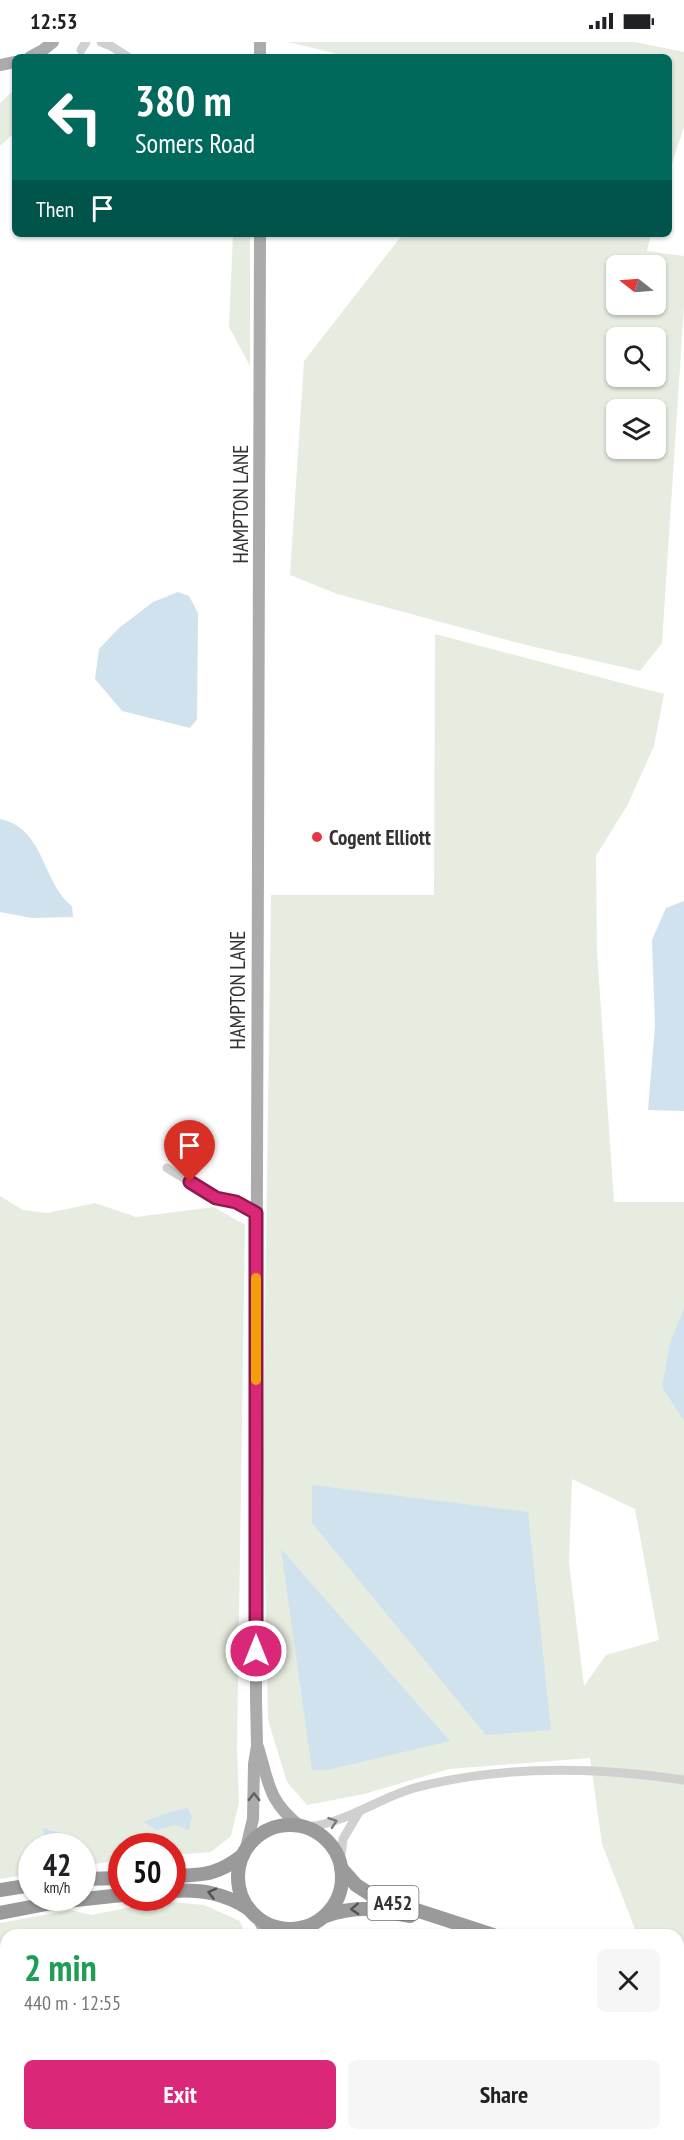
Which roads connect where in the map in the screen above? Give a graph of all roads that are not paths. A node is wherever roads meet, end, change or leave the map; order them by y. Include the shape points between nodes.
1 (53, 42) edge
2 (101, 42) edge
3 (35, 54) edge
4 (123, 54) edge
5 (260, 237) edge
6 (167, 1168) dead end
7 (256, 1213) junction
8 (257, 1746) junction
9 (684, 1780) edge
10 (359, 1812) junction
11 (303, 1826) junction
12 (245, 1851) junction
13 (341, 1866) junction
14 (186, 1876) edge
15 (18, 1887) edge
16 (0, 1890) edge
17 (186, 1890) edge
18 (108, 1896) edge
19 (0, 1913) edge
20 (253, 1913) junction
21 (321, 1919) junction
22 (455, 1922) junction
23 (263, 1929) edge
24 (310, 1929) edge
25 (475, 1929) edge

1 - 3 main road
2 - 4 street
5 - 7 main road, HAMPTON LANE
6 - 7 street via 216,1198 236,1202
7 - 8 main road, HAMPTON LANE
8 - 11 main road, HAMPTON LANE via 274,1798 282,1810
12 -> 8 main road, HAMPTON LANE via 253,1820
9 - 10 street via 621,1772 499,1774 411,1789
11 -> 10 street via 329,1824
10 - 13 street via 345,1832
11 - 12 highway via 282,1825 265,1831
11 - 13 highway via 332,1845
12 - 14 highway via 217,1872
12 - 20 highway via 238,1878 241,1893
13 - 21 highway via 339,1895
13 - 22 highway, A452 via 356,1885 373,1896
15 - 16 highway
20 -> 17 highway via 234,1900
18 - 19 highway
20 - 21 highway via 288,1929
20 - 23 main road
22 -> 21 highway, A452 via 362,1908
21 - 24 main road
22 - 25 highway, A452

